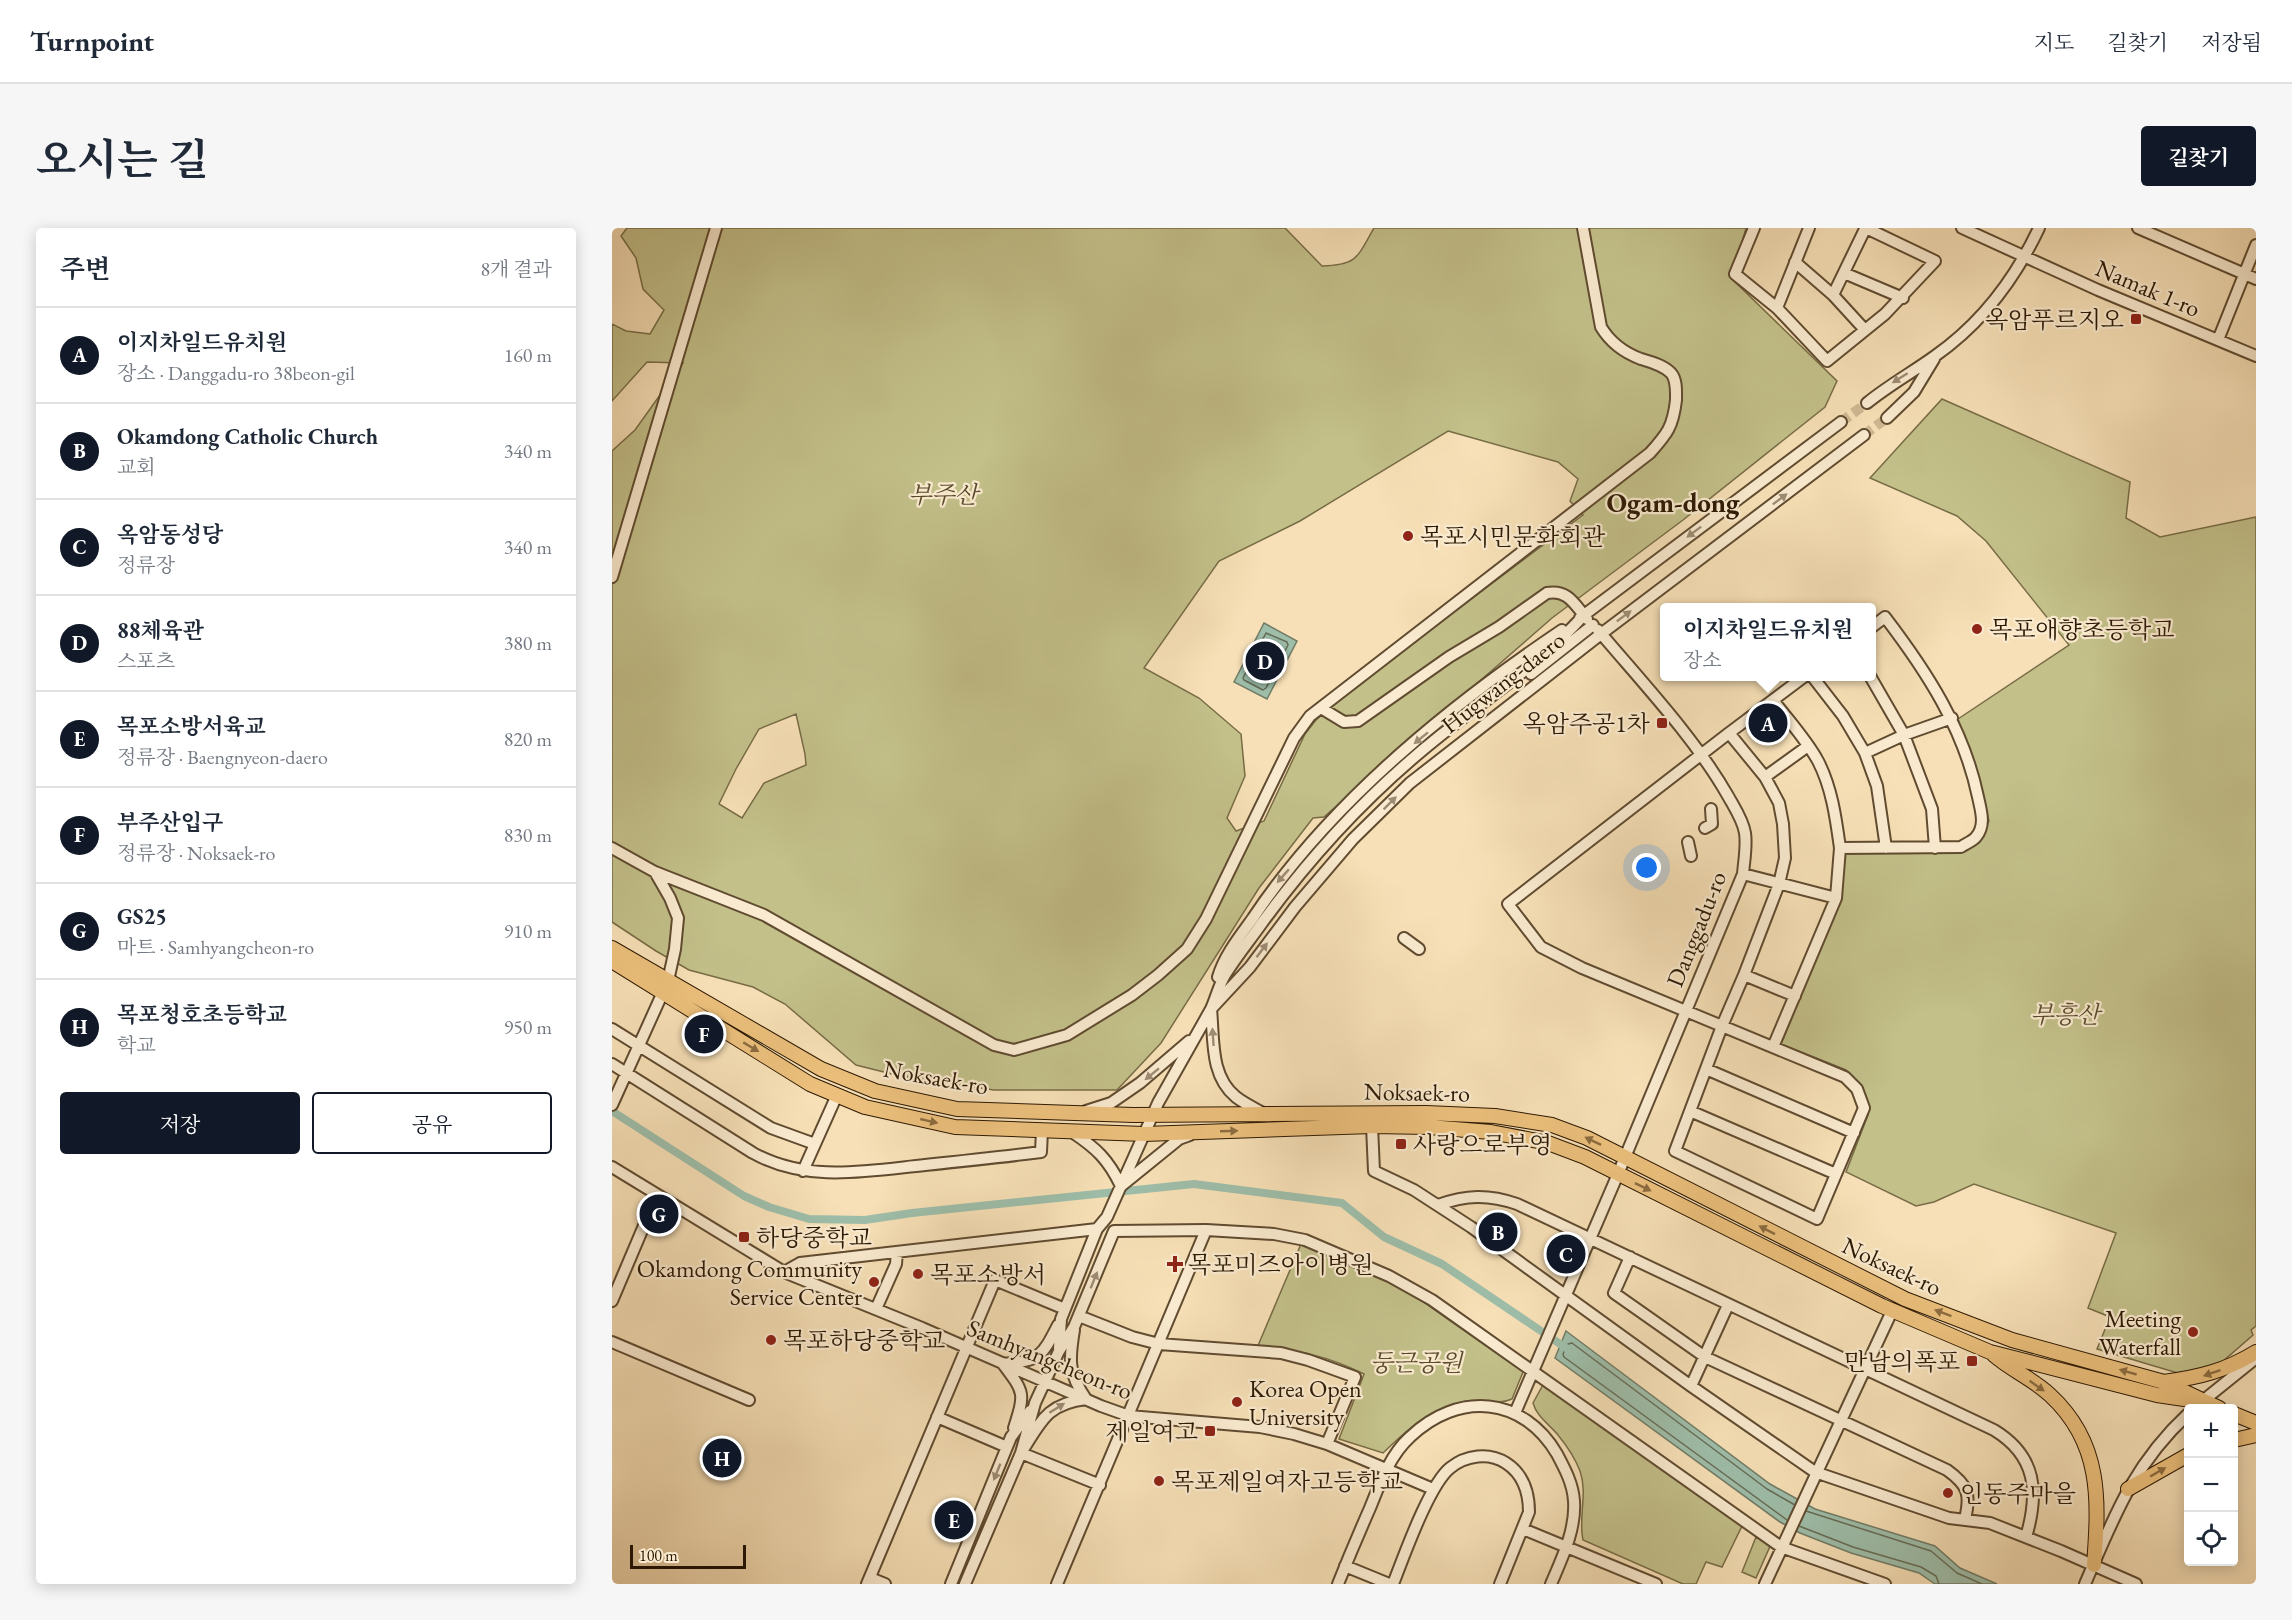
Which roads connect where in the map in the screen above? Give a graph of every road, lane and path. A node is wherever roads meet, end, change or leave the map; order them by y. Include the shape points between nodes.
1 (716, 228) edge
2 (1583, 228) edge
3 (1754, 228) edge
4 (1809, 228) edge
5 (1962, 228) edge
6 (2039, 228) edge
7 (2138, 228) edge
8 (1865, 229) edge
9 (2256, 245) edge
10 (2025, 257) junction
11 (1795, 262) junction
12 (1844, 273) junction
13 (2244, 275) junction
14 (2256, 279) edge
15 (1833, 295) junction
16 (1903, 298) junction
17 (1777, 308) junction
18 (1865, 330) junction
19 (2218, 340) junction
20 (1936, 356) junction
21 (2256, 356) edge
22 (1866, 403) tunnel mouth
23 (1887, 418) tunnel mouth
24 (1841, 422) tunnel mouth
25 (1864, 435) tunnel mouth
26 (612, 577) edge
27 (1584, 615) junction
28 (1876, 624) edge
29 (1597, 629) junction
30 (1798, 681) edge
31 (1816, 681) edge
32 (1873, 681) edge
33 (1773, 700) junction
34 (1321, 708) junction
35 (1952, 718) junction
36 (1729, 733) junction
37 (1904, 735) junction
38 (1808, 746) junction
39 (1865, 753) junction
40 (1700, 755) junction
41 (1765, 777) junction
42 (1711, 808) dead end
43 (1705, 828) dead end
44 (1688, 842) dead end
45 (612, 848) edge
46 (1840, 848) junction
47 (1886, 848) junction
48 (1935, 848) junction
49 (1691, 856) dead end
50 (655, 873) junction
51 (1743, 874) junction
52 (1779, 884) junction
53 (1836, 898) junction
54 (1404, 938) dead end
55 (612, 948) edge
56 (1419, 949) dead end
57 (612, 961) edge
58 (1744, 975) junction
59 (664, 987) junction
60 (1796, 996) junction
61 (1211, 1009) junction
62 (1685, 1011) junction
63 (1722, 1026) junction
64 (612, 1029) edge
65 (1196, 1035) junction
66 (638, 1045) junction
67 (1773, 1047) junction
68 (612, 1064) edge
69 (1706, 1069) junction
70 (625, 1074) junction
71 (837, 1095) junction
72 (612, 1105) edge
73 (1690, 1111) junction
74 (1078, 1113) junction
75 (1154, 1114) junction
76 (1265, 1114) junction
77 (1372, 1126) junction
78 (1042, 1130) junction
79 (1071, 1132) junction
80 (1194, 1132) junction
81 (1854, 1133) junction
82 (1141, 1140) junction
83 (815, 1144) junction
84 (1625, 1158) junction
85 (612, 1167) edge
86 (803, 1171) junction
87 (1618, 1174) junction
88 (1836, 1174) junction
89 (1121, 1186) junction
90 (657, 1195) junction
91 (1438, 1205) junction
92 (1107, 1217) junction
93 (1097, 1229) junction
94 (1206, 1230) junction
95 (1114, 1231) junction
96 (1591, 1239) junction
97 (897, 1252) junction
98 (1630, 1257) junction
99 (784, 1272) junction
100 (1564, 1299) junction
101 (612, 1301) edge
102 (1728, 1305) junction
103 (876, 1309) junction
104 (1892, 1311) junction
105 (1063, 1314) junction
106 (1076, 1321) junction
107 (612, 1342) edge
108 (1159, 1344) junction
109 (966, 1348) junction
110 (1059, 1351) junction
111 (1990, 1352) junction
112 (2256, 1352) edge
113 (1705, 1356) junction
114 (2256, 1358) edge
115 (1003, 1364) junction
116 (1864, 1369) junction
117 (1533, 1370) junction
118 (1045, 1381) junction
119 (2164, 1382) junction
120 (1691, 1386) junction
121 (1086, 1399) junction
122 (749, 1401) dead end
123 (1035, 1403) junction
124 (2194, 1404) edge
125 (2197, 1404) edge
126 (2199, 1404) edge
127 (1515, 1413) junction
128 (1129, 1416) junction
129 (2238, 1416) edge
130 (937, 1417) junction
131 (2184, 1418) edge
132 (1840, 1420) junction
133 (2256, 1424) edge
134 (2256, 1435) edge
135 (2238, 1439) edge
136 (1009, 1442) junction
137 (1327, 1444) junction
138 (1021, 1453) junction
139 (2184, 1457) edge
140 (1386, 1470) junction
141 (1814, 1475) junction
142 (1100, 1485) junction
143 (2128, 1489) junction
144 (1433, 1490) junction
145 (1965, 1518) junction
146 (1523, 1529) junction
147 (2026, 1538) junction
148 (1782, 1545) junction
149 (1567, 1547) junction
150 (1345, 1566) junction
151 (2089, 1575) edge
152 (869, 1581) edge
153 (885, 1584) edge
154 (951, 1584) edge
155 (965, 1584) edge
156 (1057, 1584) edge
157 (1338, 1584) edge
158 (1391, 1584) edge
159 (1500, 1584) edge
160 (1551, 1584) edge
161 (1656, 1584) edge
162 (1765, 1584) edge
163 (1885, 1584) edge
164 (2136, 1584) edge

1 - 26 street
2 - 34 street via 1601,327 1607,338 1638,358 1659,364 1671,374 1677,387 1668,434 1650,453
3 - 17 street via 1735,274
4 - 11 street
5 - 10 street, Namak 1-ro
6 - 10 street
7 - 13 street
8 - 12 street
8 - 16 street via 1935,261
9 - 13 street
10 - 19 street, Namak 1-ro
10 - 20 street via 1989,308
11 - 15 street
11 - 17 street
12 - 15 street
12 - 16 street
13 - 14 street
13 - 19 street
15 - 18 street
16 - 18 street
17 - 18 street via 1827,361
19 - 21 street, Namak 1-ro
20 -> 22 street
20 - 23 street via 1914,392
24 -> 27 street, Hugwang-daero
29 -> 25 street, Hugwang-daero
27 - 29 street, Danggadu-ro
27 - 34 street, Danggadu-ro via 1567,596 1557,591 1547,593 1358,721 1344,722
27 -> 61 street, Hugwang-daero via 1509,683 1381,787 1339,828 1283,894 1224,975
28 - 35 street via 1885,617
29 - 40 street, Danggadu-ro
61 -> 29 street, Hugwang-daero via 1287,898 1390,787 1449,737
30 - 33 street
31 - 39 street
32 - 37 street
33 - 36 street
33 - 38 street
34 - 50 street via 1294,738 1206,919 1187,949 1132,995 1067,1035 1037,1045 1014,1050 994,1045 764,915
35 - 37 street
35 - 48 street via 1973,771 1983,820 1976,838 1961,847
36 - 40 street
36 - 41 street
37 - 39 street
37 - 48 street via 1932,809
38 - 41 street
38 - 46 street via 1830,791
39 - 47 street via 1876,786
40 - 51 street, Danggadu-ro via 1720,782 1745,832
40 - 62 street via 1508,904 1541,947
41 - 52 street via 1779,803 1784,824 1785,858
42 - 43 street via 1712,824
44 - 49 street
45 - 50 street
46 - 47 street
46 - 53 street
47 - 48 street
50 - 59 street via 678,918 675,950
51 - 52 street
51 - 62 street, Danggadu-ro
52 - 53 street
52 - 58 street
53 - 60 street
54 - 56 street
55 - 59 main road, Noksaek-ro
57 - 59 main road, Noksaek-ro
58 - 60 street
58 - 63 street
59 - 66 street
59 -> 71 main road, Noksaek-ro via 810,1083
59 - 74 main road, Noksaek-ro via 820,1069 875,1091 957,1109
60 - 67 street
61 - 65 street, Hugwang-daero
76 -> 61 street via 1237,1098 1224,1085 1215,1065
62 - 63 street
62 - 84 street, Danggadu-ro
63 - 67 street
63 - 69 street
64 - 66 street
65 -> 74 street via 1111,1103
65 - 75 street, Hugwang-daero
66 - 70 street
66 - 83 street via 771,1128
67 - 81 street via 1845,1077 1857,1089 1864,1108
68 - 70 street
69 - 73 street
69 - 81 street
70 - 72 street
70 - 86 street via 760,1157
71 -> 78 main road, Noksaek-ro via 866,1107 955,1127
71 - 83 street
73 - 88 street
73 - 88 street via 1675,1151 1817,1220
74 - 75 main road, Noksaek-ro
75 - 76 main road, Noksaek-ro
75 - 82 street, Hugwang-daero
84 -> 76 main road, Noksaek-ro via 1552,1125 1495,1116
80 -> 77 main road, Noksaek-ro
77 - 87 main road, Noksaek-ro via 1491,1132 1548,1143
77 - 91 street via 1374,1171
78 - 79 main road, Noksaek-ro
78 - 86 street via 1041,1152 848,1173
79 - 82 main road, Noksaek-ro
79 - 89 street via 1107,1160
80 - 82 main road, Noksaek-ro
80 - 89 street via 1179,1139
81 - 88 street
82 - 89 street, Hugwang-daero
83 - 86 street
84 - 87 street, Danggadu-ro
119 -> 84 main road, Noksaek-ro via 2012,1340 1905,1299
85 - 90 street, Samhyangcheon-ro
87 - 96 street, Danggadu-ro
87 -> 104 main road, Noksaek-ro
89 - 92 street, Hugwang-daero
90 - 99 street, Samhyangcheon-ro
90 - 101 street
91 - 96 street via 1468,1196 1494,1197 1517,1203
91 - 100 street
92 - 93 street, Hugwang-daero
92 - 95 street
93 - 97 street
93 - 105 street, Hugwang-daero
94 - 95 street
94 - 108 street
94 - 117 street via 1295,1238 1347,1257 1412,1287
106 -> 95 street
96 - 98 street
96 - 100 street, Danggadu-ro
97 - 99 street via 800,1263
97 - 103 street via 896,1264
98 - 102 street
98 - 113 street via 1614,1293
99 - 103 street, Samhyangcheon-ro
100 - 117 street, Danggadu-ro
100 - 120 street
102 - 113 street
102 - 116 street
103 - 109 street, Samhyangcheon-ro
104 - 111 main road, Noksaek-ro
104 - 116 street
105 - 109 street via 995,1280
105 - 110 street
105 - 115 street, Hugwang-daero via 1048,1345 1036,1358
106 - 108 street
106 - 110 street
106 - 121 street via 1071,1371
107 - 122 street
108 - 128 street
108 - 137 street via 1281,1353 1355,1377
109 - 115 street, Samhyangcheon-ro
109 - 130 street
110 - 118 street
111 - 124 main road, Noksaek-ro
111 -> 151 main road via 2049,1394 2073,1420 2083,1439 2097,1489 2098,1512
112 -> 119 main road via 2202,1377
113 - 120 street
113 - 132 street
114 - 126 street
115 - 118 street, Samhyangcheon-ro
115 - 136 street via 1019,1385 1023,1400
116 - 132 street
116 - 147 street via 2009,1440 2024,1460 2033,1486 2033,1514
117 - 127 street, Danggadu-ro
117 - 148 street
118 - 121 street, Samhyangcheon-ro
118 - 123 street
119 - 125 main road, Noksaek-ro
120 - 141 street
121 - 128 street, Samhyangcheon-ro
138 -> 121 street via 1048,1413 1061,1404
123 - 136 street
123 - 138 street
127 - 140 street via 1478,1406 1437,1417 1408,1438
127 - 149 street via 1548,1439 1567,1471 1574,1501
128 - 137 street, Samhyangcheon-ro via 1260,1427
128 - 142 street
129 - 133 main road
130 - 136 street
130 - 152 street
131 - 143 street via 2152,1452
132 - 141 street
132 - 145 street via 1955,1476 1968,1494
134 - 135 main road
136 -> 154 street
137 - 140 street, Samhyangcheon-ro
138 - 142 street
138 - 155 street
143 -> 139 main road
140 - 144 street, Samhyangcheon-ro
140 - 150 street
141 - 145 street via 1949,1518
141 - 148 street
142 - 156 street
143 - 151 street
144 - 146 street via 1449,1468 1463,1460 1479,1456 1501,1460 1517,1473 1526,1488 1529,1512
144 - 158 street
145 - 147 street via 1990,1523
146 - 149 street
146 - 159 street
147 - 151 street
148 - 162 street
148 - 163 street
149 - 160 street
149 - 161 street
150 - 157 street
150 - 158 street
151 - 164 street
152 - 153 street

